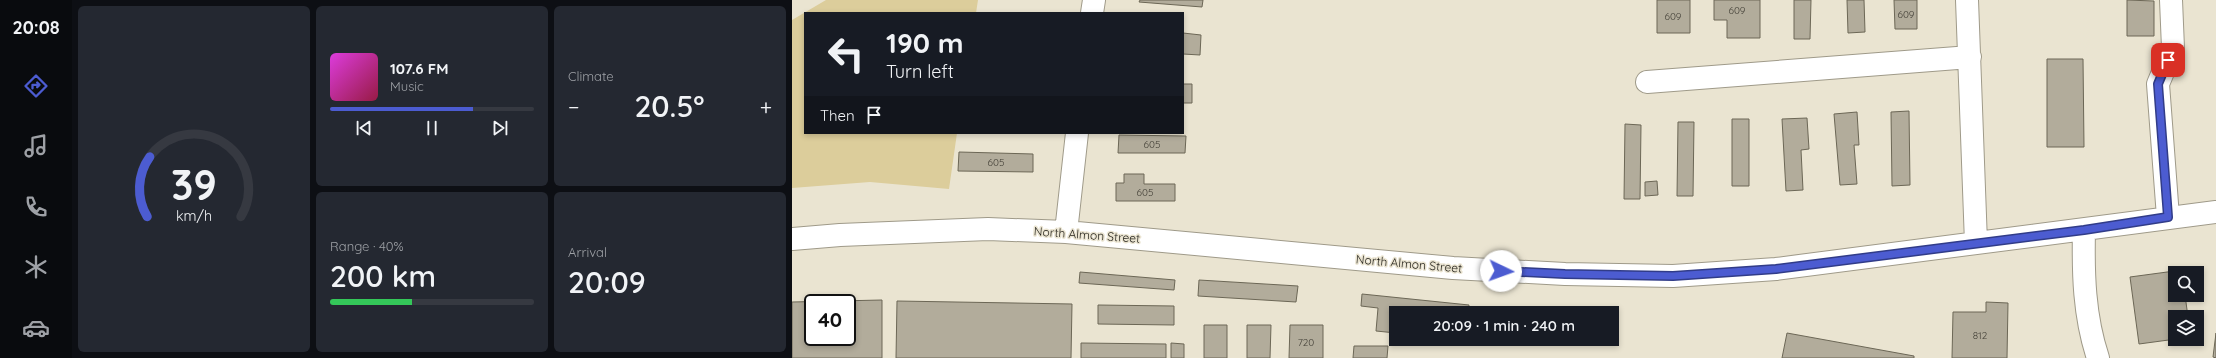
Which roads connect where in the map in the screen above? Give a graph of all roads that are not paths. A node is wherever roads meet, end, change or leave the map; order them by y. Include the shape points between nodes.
1 (1094, 0) edge
2 (1968, 0) edge
3 (2171, 0) edge
4 (1092, 12) edge
5 (1970, 57) junction
6 (1647, 82) dead end
7 (1077, 134) edge
8 (2216, 212) edge
9 (2168, 217) junction
10 (2084, 230) junction
11 (1066, 232) junction
12 (792, 239) edge
13 (1976, 243) junction
14 (2098, 358) edge

1 - 4 street
2 - 5 street
3 - 9 street via 2173,48 2158,84
5 - 6 street
5 - 13 street
7 - 11 street
8 - 9 street, North Almon Street
9 - 10 street, North Almon Street
10 - 13 street, North Almon Street
10 - 14 street via 2083,282
11 - 12 street, North Almon Street via 988,229
11 - 13 street, North Almon Street via 1453,268 1673,276 1776,269

